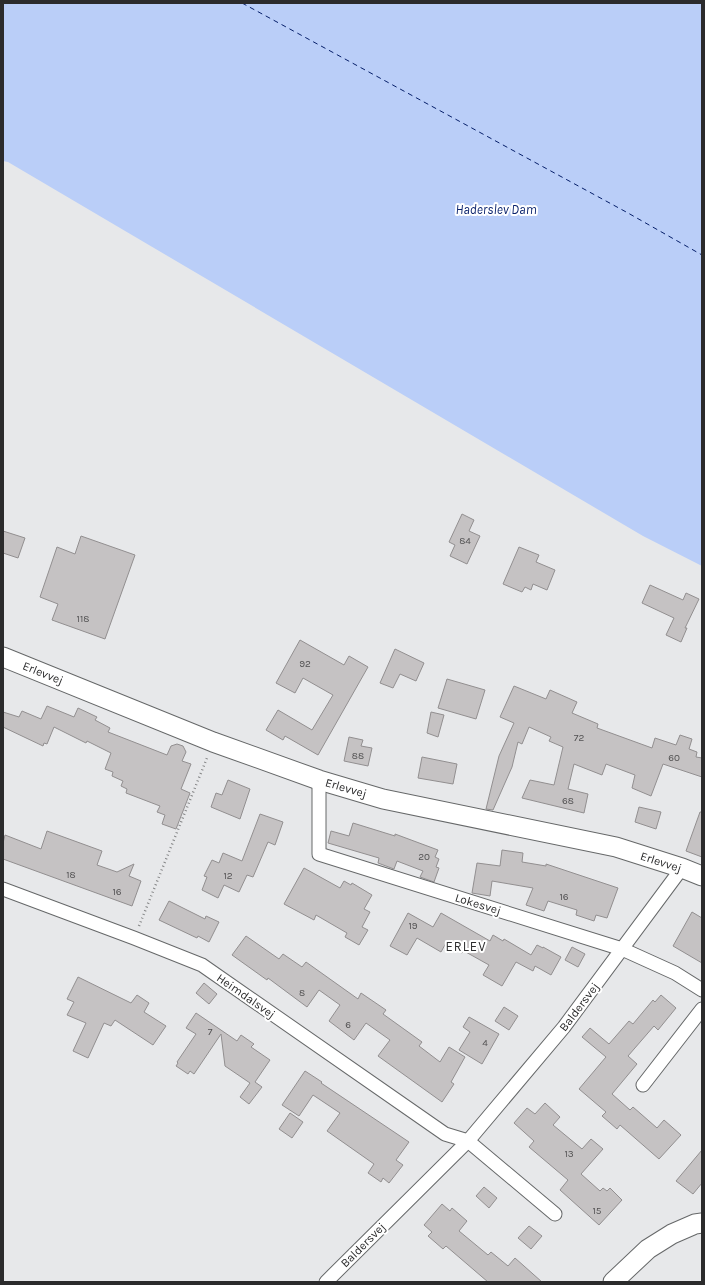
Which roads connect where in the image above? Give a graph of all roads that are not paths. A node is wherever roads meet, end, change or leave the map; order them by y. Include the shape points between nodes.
1 (3, 657) edge
2 (319, 780) junction
3 (682, 868) junction
4 (702, 876) edge
5 (3, 889) edge
6 (622, 949) junction
7 (702, 990) edge
8 (702, 1009) edge
9 (643, 1085) dead end
10 (468, 1141) junction
11 (555, 1214) dead end
12 (702, 1223) edge
13 (326, 1282) edge
14 (613, 1282) edge

1 - 2 street, Erlevvej via 213,742
2 - 3 street, Erlevvej via 383,799 616,847
2 - 6 street, Lokesvej via 319,854
3 - 4 street, Erlevvej
3 - 6 street, Baldersvej
5 - 10 street, Heimdalsvej via 202,965 445,1134
6 - 7 street, Lokesvej via 675,973
6 - 10 street, Baldersvej via 564,1027
8 - 9 street
10 - 11 street
10 - 13 street, Baldersvej
12 - 14 street via 672,1234 648,1249

